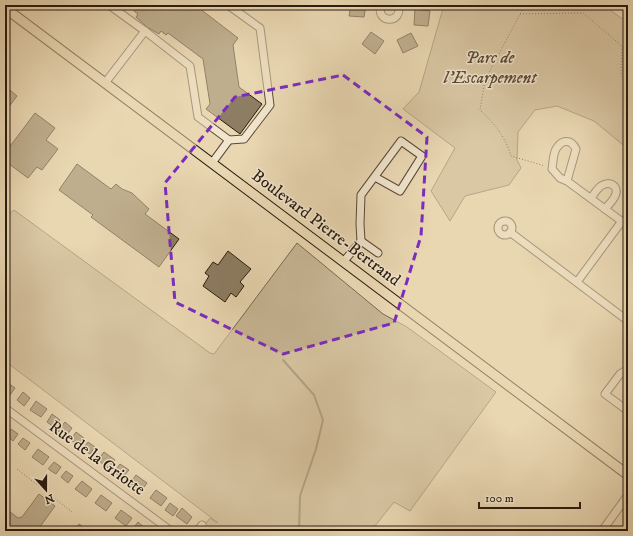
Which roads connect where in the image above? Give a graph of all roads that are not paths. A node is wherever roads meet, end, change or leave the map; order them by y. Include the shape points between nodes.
1 (109, 5) edge
2 (228, 5) edge
3 (381, 5) edge
4 (398, 5) edge
5 (5, 8) edge
6 (145, 31) junction
7 (106, 83) junction
8 (229, 140) junction
9 (212, 163) junction
10 (375, 177) junction
11 (567, 181) junction
12 (591, 198) junction
13 (605, 209) junction
14 (625, 224) edge
15 (510, 232) dead end
16 (361, 241) junction
17 (378, 253) dead end
18 (344, 261) junction
19 (576, 282) junction
20 (628, 321) edge
21 (628, 369) edge
22 (5, 408) edge
23 (628, 411) edge
24 (628, 475) edge
25 (628, 495) edge
26 (202, 525) dead end
27 (171, 531) edge
28 (197, 531) edge
29 (396, 531) edge
30 (404, 531) edge
31 (602, 531) edge

1 - 6 street
2 - 8 street via 260,28 270,105 244,139
3 - 4 street via 381,14 386,19 398,15
5 - 7 main road, Boulevard Pierre-Bertrand
6 - 7 street
6 - 8 street via 190,66 198,117
7 - 9 main road, Boulevard Pierre-Bertrand
8 - 9 street
9 - 18 main road, Boulevard Pierre-Bertrand
10 - 10 street via 401,142 422,156 400,190
10 - 16 street via 361,195
11 - 11 street via 576,149 570,141 560,144 556,150 552,169 560,178
11 - 12 street
12 - 13 street
12 - 13 street via 602,185 607,183 616,186 615,196
13 - 14 street
14 - 19 street
15 - 19 street
16 - 17 street
16 - 18 street
18 - 24 main road, Boulevard Pierre-Bertrand
19 - 20 street
21 - 23 street via 620,374 605,394
22 - 27 street, Rue de la Griotte
25 - 31 street
26 - 28 street
29 - 30 street

